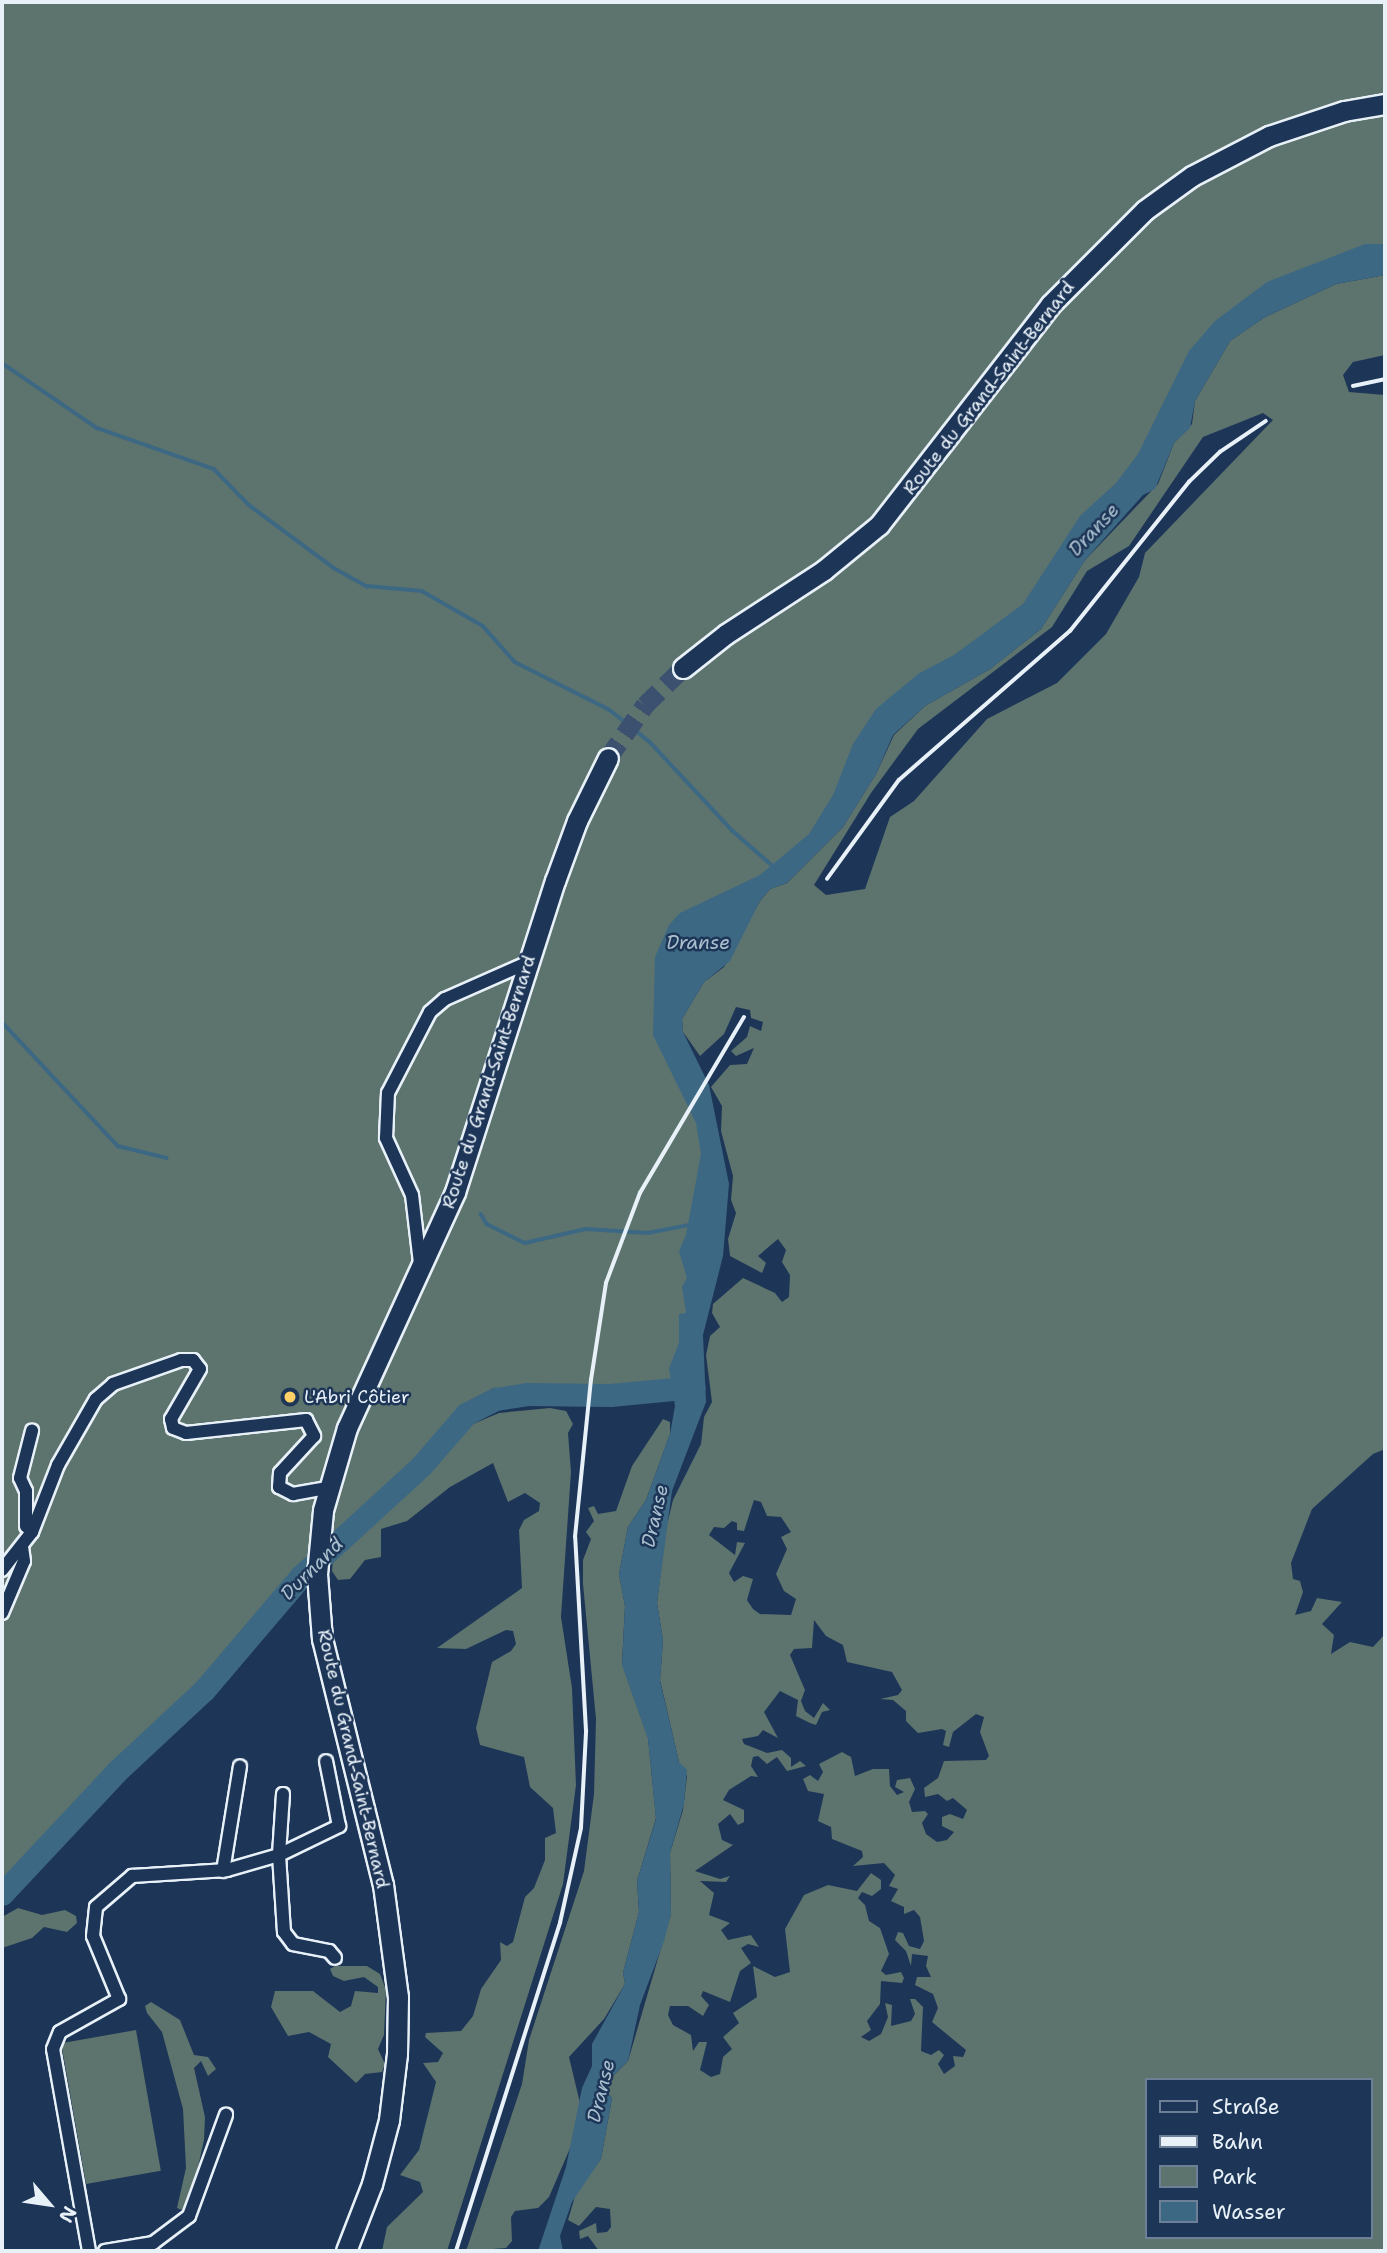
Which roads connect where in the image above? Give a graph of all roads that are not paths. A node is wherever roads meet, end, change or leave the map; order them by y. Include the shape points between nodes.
1 (1385, 104) edge
2 (683, 668) tunnel mouth
3 (608, 758) tunnel mouth
4 (530, 962) junction
5 (421, 1273) junction
6 (32, 1431) dead end
7 (327, 1488) junction
8 (32, 1532) junction
9 (22, 1546) junction
10 (2, 1570) edge
11 (2, 1613) edge
12 (326, 1762) dead end
13 (240, 1766) dead end
14 (283, 1794) dead end
15 (279, 1855) junction
16 (225, 1870) junction
17 (335, 1958) dead end
18 (226, 2115) dead end
19 (89, 2251) edge
20 (105, 2251) edge
21 (348, 2251) edge

1 - 2 main road, Route du Grand-Saint-Bernard via 1292,127 1219,160 1145,210 1063,289 949,439 863,540
3 - 4 main road, Route du Grand-Saint-Bernard via 569,840
4 - 5 main road, Route du Grand-Saint-Bernard via 455,1192
4 - 5 street via 445,999 430,1012 388,1093 386,1138 418,1214
5 - 7 main road, Route du Grand-Saint-Bernard via 358,1402
6 - 8 street via 20,1478 26,1491 26,1526
7 - 8 street via 293,1494 279,1487 280,1473 314,1436 306,1420 187,1433 173,1427 171,1419 200,1372 189,1359 113,1384 96,1399 58,1465
7 - 21 main road, Route du Grand-Saint-Bernard via 317,1591 327,1665 383,1885 397,1989 392,2105
8 - 9 street
9 - 10 street
9 - 11 street via 24,1561
12 - 15 street via 339,1826
13 - 16 street
14 - 15 street
15 - 16 street
15 - 17 street via 287,1940 329,1951
16 - 19 street via 139,1874 96,1907 93,1936 119,1999 60,2032 53,2049
18 - 20 street via 189,2216 153,2243

